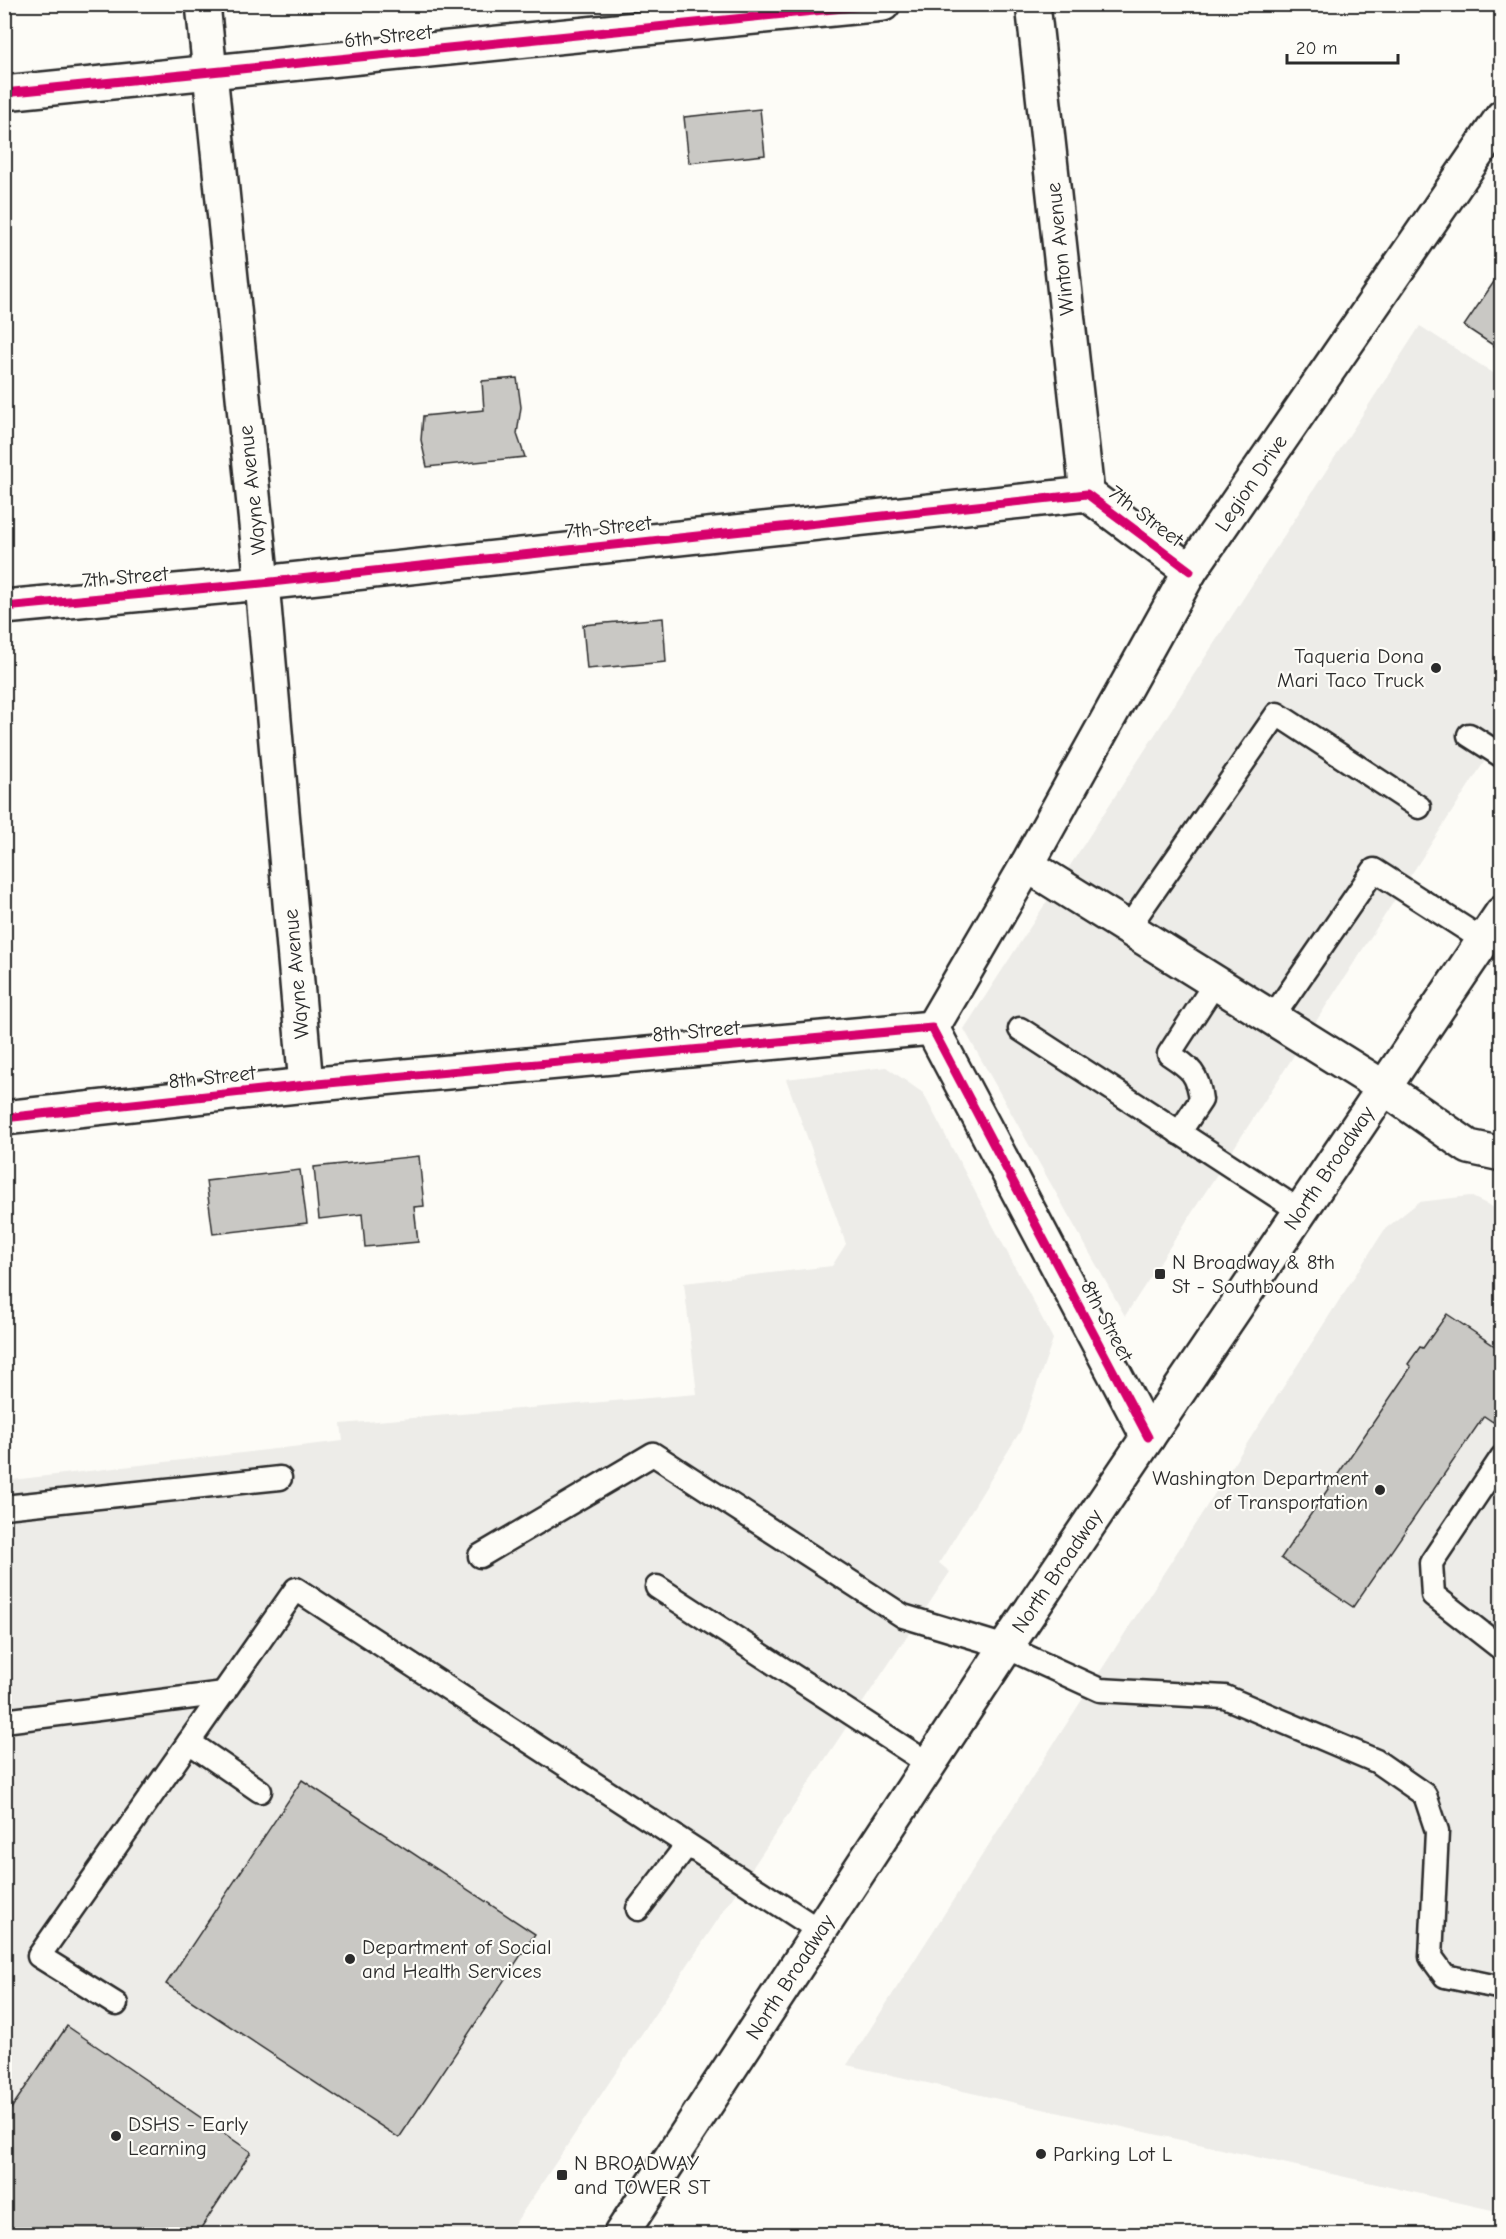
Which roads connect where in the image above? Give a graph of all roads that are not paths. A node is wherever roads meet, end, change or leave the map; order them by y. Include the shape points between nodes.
1 (203, 4) edge
2 (883, 4) edge
3 (1033, 4) edge
4 (210, 72) junction
5 (4, 93) edge
6 (1502, 117) edge
7 (1087, 494) junction
8 (1190, 571) junction
9 (262, 583) junction
10 (4, 607) edge
11 (1469, 735) dead end
12 (1502, 756) edge
13 (1419, 807) dead end
14 (1027, 865) junction
15 (1502, 913) edge
16 (1128, 928) junction
17 (1483, 940) junction
18 (1215, 983) junction
19 (1272, 1018) junction
20 (932, 1028) junction
21 (1020, 1029) dead end
22 (306, 1084) junction
23 (1383, 1087) junction
24 (4, 1118) edge
25 (1179, 1133) junction
26 (1502, 1154) edge
27 (1300, 1212) junction
28 (1148, 1437) junction
29 (1502, 1457) edge
30 (280, 1478) dead end
31 (4, 1507) edge
32 (480, 1556) dead end
33 (657, 1587) dead end
34 (1006, 1647) junction
35 (1502, 1648) edge
36 (224, 1693) junction
37 (4, 1721) edge
38 (189, 1742) junction
39 (929, 1764) junction
40 (260, 1791) dead end
41 (687, 1845) junction
42 (638, 1909) dead end
43 (820, 1931) junction
44 (1502, 1988) edge
45 (116, 2004) dead end
46 (621, 2235) edge

1 - 4 street, Wayne Avenue
2 - 4 street, 6th Street
3 - 7 street, Winton Avenue
4 - 5 street, 6th Street
4 - 9 street, Wayne Avenue
6 - 8 street, Legion Drive
7 - 8 street, 7th Street
7 - 9 street, 7th Street
8 - 14 street, Legion Drive
9 - 10 street, 7th Street
9 - 22 street, Wayne Avenue
11 - 12 lane
13 - 16 lane via 1277,714
14 - 16 street
14 - 20 street, Legion Drive
15 - 17 street, North Broadway
16 - 18 street
17 - 19 lane via 1374,870
17 - 23 street, North Broadway
18 - 19 street
18 - 25 lane via 1169,1054 1190,1069 1199,1083 1201,1100
19 - 23 street
20 - 22 street, 8th Street
20 - 28 street, 8th Street
21 - 25 lane
22 - 24 street, 8th Street
23 - 26 street via 1469,1147
23 - 27 street, North Broadway
25 - 27 lane
27 - 28 street, North Broadway
28 - 34 street, North Broadway
29 - 35 lane via 1431,1563 1433,1595
30 - 31 lane
32 - 34 lane via 653,1454 903,1616
33 - 39 lane
34 - 39 street, North Broadway
34 - 44 lane via 1100,1690 1225,1697 1376,1761 1425,1795 1437,1832 1431,1957 1445,1976
36 - 37 lane
36 - 38 lane
36 - 41 lane via 296,1589
38 - 40 lane
38 - 45 lane via 39,1956
39 - 43 street, North Broadway
41 - 42 lane
41 - 43 lane
43 - 46 street, North Broadway

